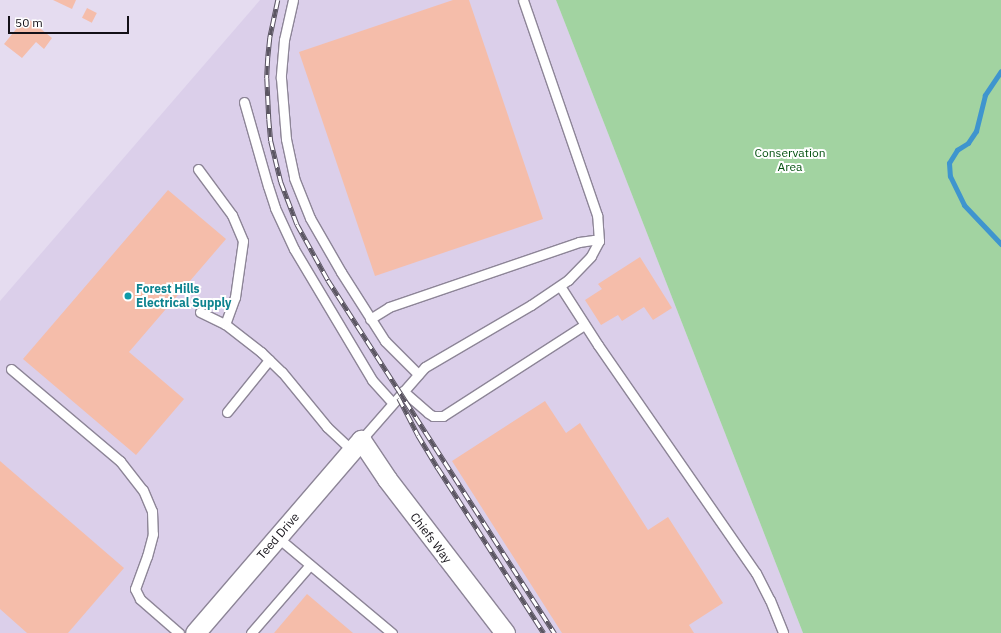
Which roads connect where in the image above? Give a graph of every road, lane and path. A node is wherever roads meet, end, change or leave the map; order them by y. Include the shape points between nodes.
1 (293, 0) edge
2 (523, 0) edge
3 (244, 102) dead end
4 (198, 169) dead end
5 (599, 241) junction
6 (560, 286) junction
7 (200, 312) dead end
8 (370, 319) junction
9 (225, 324) junction
10 (584, 325) junction
11 (269, 360) junction
12 (11, 369) dead end
13 (418, 374) junction
14 (403, 391) junction
15 (393, 402) junction
16 (227, 412) dead end
17 (357, 445) junction
18 (277, 537) junction
19 (310, 565) junction
20 (179, 633) edge
21 (195, 633) edge
22 (251, 633) edge
23 (392, 633) edge
24 (505, 633) edge
25 (783, 633) edge

1 - 8 lane via 284,40 281,78 289,158 313,224
2 - 5 lane via 597,215
3 - 15 lane via 275,208 294,249 372,380
4 - 9 lane via 232,214 243,241 235,297
5 - 6 lane via 585,264
5 - 8 lane via 579,242 389,307
6 - 10 lane
6 - 13 lane via 518,313 434,360
7 - 9 lane
8 - 13 lane via 385,341
9 - 11 lane
10 - 14 lane via 443,416 428,413
10 - 25 lane via 756,573
11 - 16 lane
11 - 17 lane via 327,427
12 - 20 lane via 115,456 143,490 152,511 153,534 135,589 140,599
13 - 14 lane
14 - 15 lane
15 - 17 lane
17 - 18 street, Teed Drive
17 - 24 street, Chiefs Way via 392,485
18 - 19 lane
18 - 21 street, Teed Drive
19 - 22 lane
19 - 23 lane

